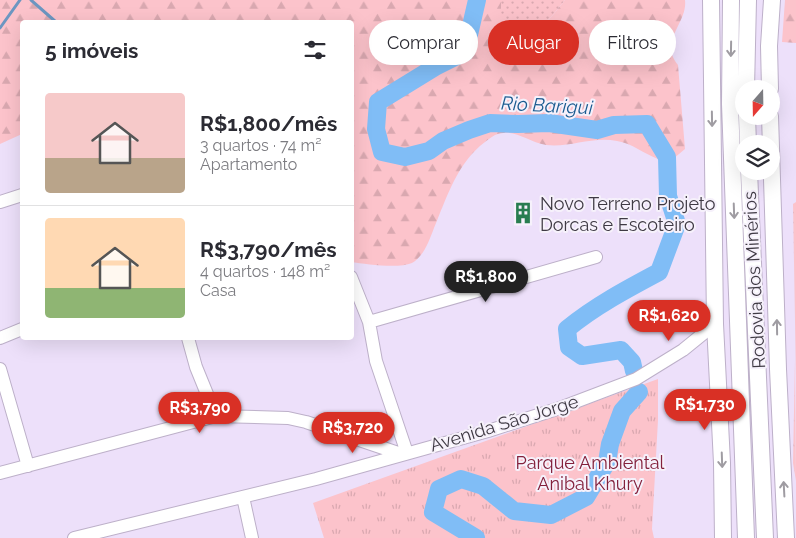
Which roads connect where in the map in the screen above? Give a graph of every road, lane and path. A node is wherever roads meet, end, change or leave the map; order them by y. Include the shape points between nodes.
1 (711, 0) edge
2 (731, 0) edge
3 (748, 0) edge
4 (772, 0) edge
5 (746, 80) edge
6 (770, 80) edge
7 (770, 125) edge
8 (749, 180) edge
9 (20, 196) edge
10 (0, 202) edge
11 (596, 257) dead end
12 (354, 284) edge
13 (369, 322) junction
14 (715, 324) junction
15 (20, 331) edge
16 (0, 338) edge
17 (189, 340) edge
18 (0, 369) edge
19 (216, 416) junction
20 (404, 453) junction
21 (28, 466) junction
22 (744, 469) junction
23 (0, 473) edge
24 (243, 497) junction
25 (764, 497) junction
26 (74, 538) edge
27 (252, 538) edge
28 (723, 538) edge
29 (729, 538) edge
30 (746, 538) edge
31 (765, 538) edge
32 (774, 538) edge
33 (786, 538) edge

1 -> 14 main road
2 -> 22 main road, Rodovia dos Minérios via 730,104
3 - 5 main road
4 - 6 main road
33 -> 7 main road
8 - 25 main road, Rodovia dos Minérios
9 - 10 street
11 - 13 street
12 - 13 street
13 - 20 street via 376,361
14 - 20 street, Avenida São Jorge via 683,350 636,379 548,412
14 -> 28 main road
15 - 16 street
17 - 19 street
18 - 21 street
19 - 20 street via 288,418
19 - 21 street
20 - 24 street, Avenida São Jorge
21 - 23 street
22 - 29 main road
22 - 30 main road, Rodovia dos Minérios
24 - 26 street, Avenida São Jorge
24 - 27 street
25 - 31 main road, Rodovia dos Minérios
25 - 32 main road

